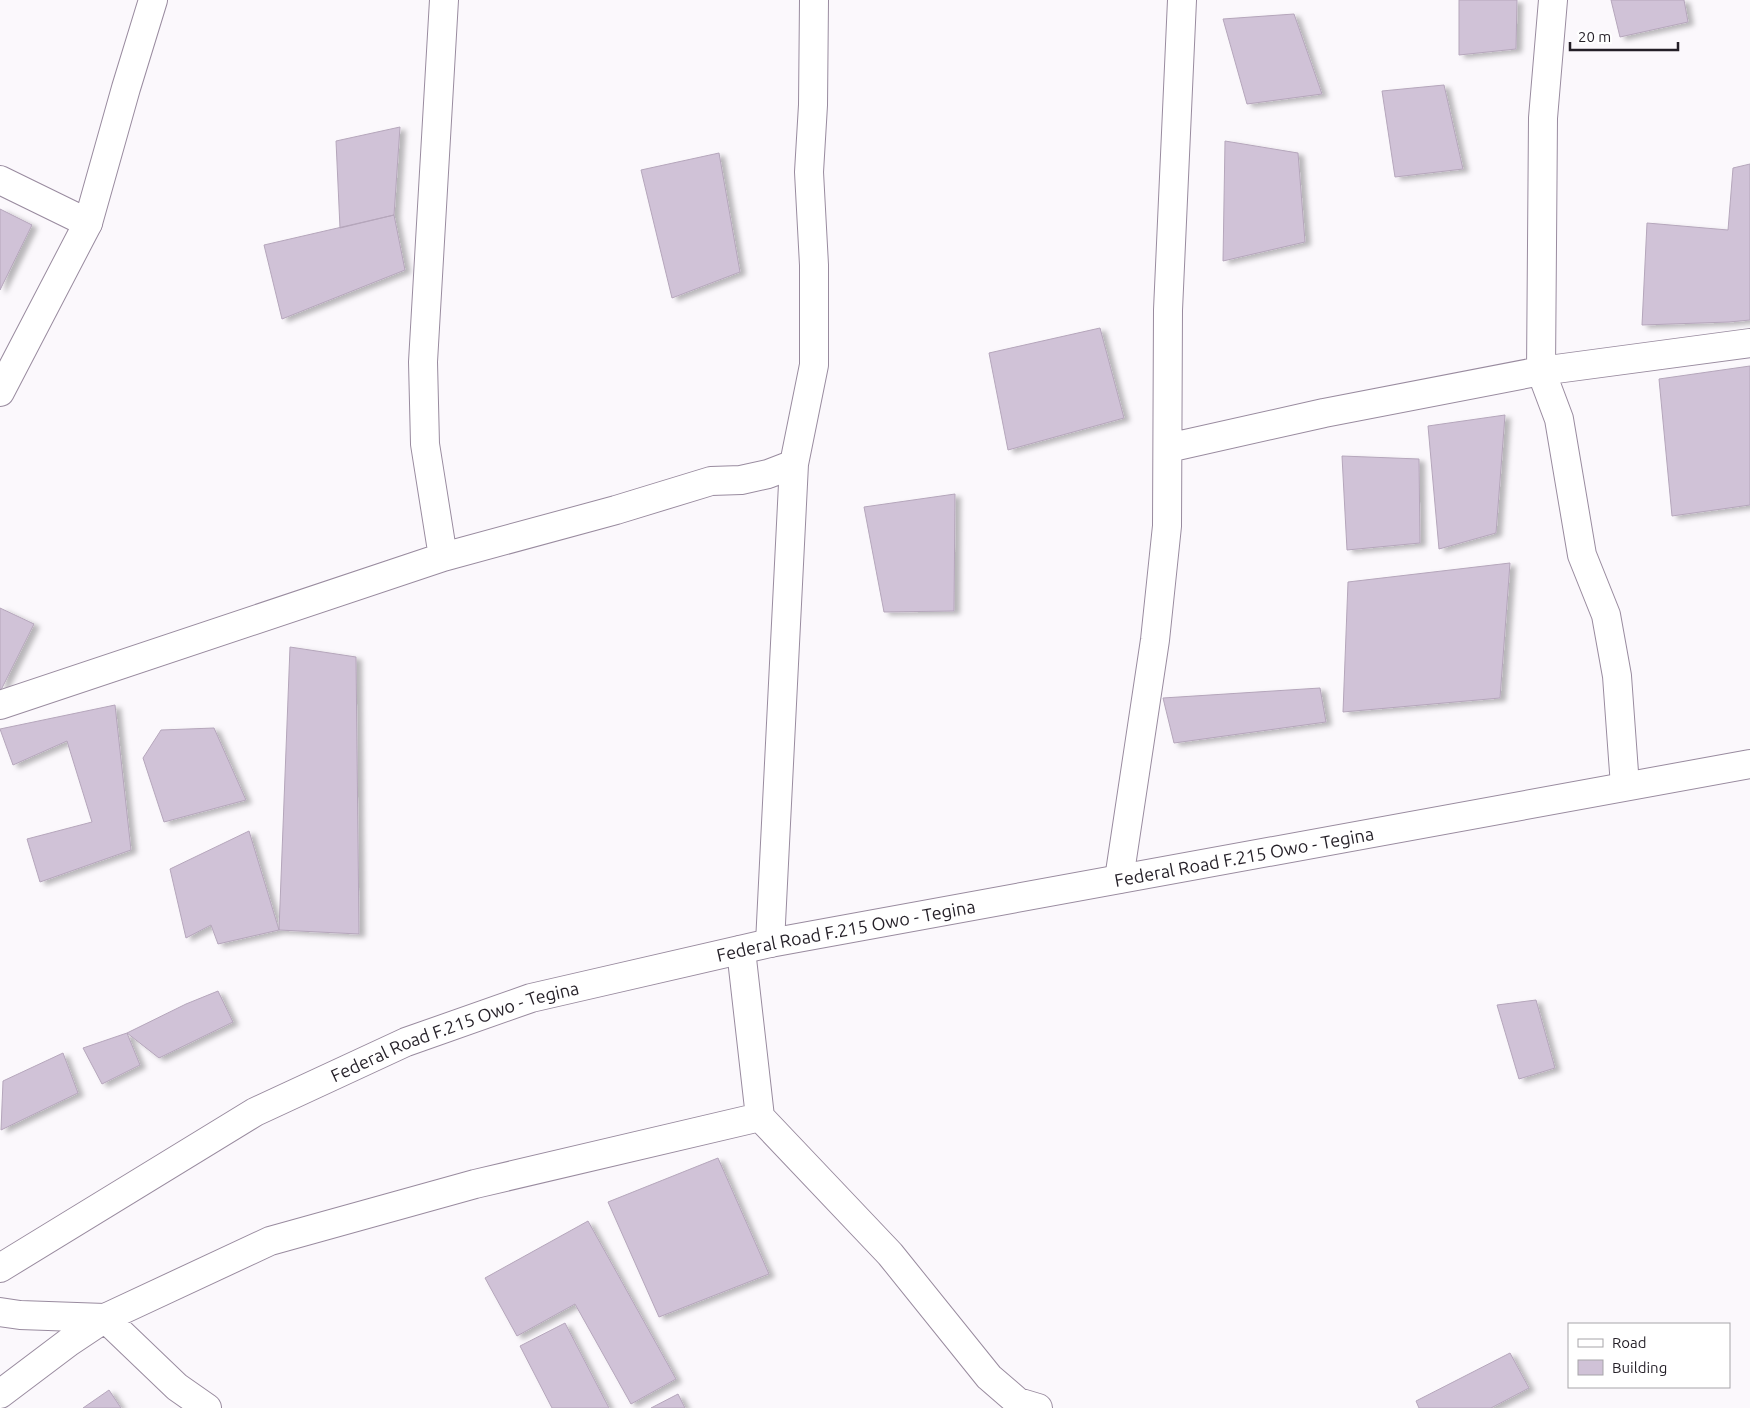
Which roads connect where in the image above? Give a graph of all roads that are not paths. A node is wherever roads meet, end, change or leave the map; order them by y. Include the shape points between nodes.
1 (154, 0) edge
2 (444, 0) edge
3 (814, 0) edge
4 (1182, 0) edge
5 (1553, 0) edge
6 (0, 180) edge
7 (88, 223) junction
8 (1750, 343) edge
9 (1541, 371) junction
10 (0, 392) edge
11 (1168, 448) junction
12 (794, 464) junction
13 (444, 557) junction
14 (0, 705) edge
15 (1750, 764) edge
16 (1625, 786) junction
17 (1119, 879) junction
18 (770, 943) junction
19 (741, 950) junction
20 (760, 1117) junction
21 (0, 1268) edge
22 (0, 1312) edge
23 (105, 1318) junction
24 (0, 1394) edge
25 (207, 1408) edge
26 (1038, 1408) edge

1 - 7 street
2 - 13 street via 423,362 426,444
3 - 12 street via 809,172 814,265 814,365
4 - 11 street via 1168,310
5 - 9 street via 1543,118
6 - 7 street
7 - 10 street
8 - 9 street
9 - 11 street via 1324,413
9 - 16 street via 1559,419 1582,554 1606,615 1617,676
11 - 17 street via 1167,526
12 - 13 street via 741,480 711,481
12 - 18 street
13 - 14 street
15 - 16 street, Federal Road F.215 Owo - Tegina
16 - 17 street, Federal Road F.215 Owo - Tegina
17 - 18 street, Federal Road F.215 Owo - Tegina
18 - 19 street, Federal Road F.215 Owo - Tegina
19 - 20 street
19 - 21 street, Federal Road F.215 Owo - Tegina via 531,998 406,1042 255,1112
20 - 23 street via 475,1184 270,1241
20 - 26 street via 890,1254 989,1377 1018,1402
22 - 23 street
23 - 24 street
23 - 25 street via 177,1387

